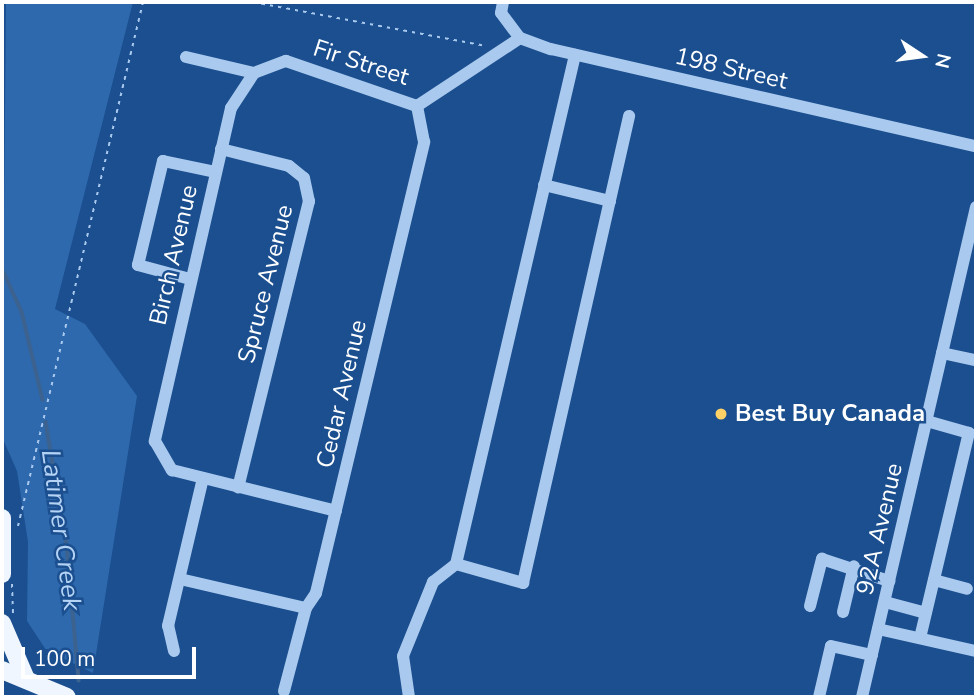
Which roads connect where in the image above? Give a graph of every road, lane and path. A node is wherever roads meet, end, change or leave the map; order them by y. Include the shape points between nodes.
1 (143, 2) edge
2 (253, 2) edge
3 (503, 2) edge
4 (520, 38) junction
5 (503, 49) junction
6 (575, 55) junction
7 (186, 57) dead end
8 (254, 73) junction
9 (417, 106) junction
10 (629, 116) dead end
11 (976, 146) edge
12 (221, 149) junction
13 (215, 172) junction
14 (544, 185) junction
15 (610, 201) junction
16 (976, 207) edge
17 (190, 279) junction
18 (942, 353) junction
19 (976, 360) edge
20 (927, 421) junction
21 (203, 478) junction
22 (238, 487) junction
23 (335, 511) junction
24 (2, 519) edge
25 (16, 531) dead end
26 (456, 564) junction
27 (854, 566) junction
28 (7, 576) edge
29 (180, 579) junction
30 (934, 580) junction
31 (889, 581) junction
32 (967, 589) dead end
33 (885, 602) junction
34 (810, 606) dead end
35 (306, 608) junction
36 (843, 612) dead end
37 (926, 613) junction
38 (8, 622) edge
39 (878, 629) junction
40 (920, 639) junction
41 (174, 651) dead end
42 (976, 651) edge
43 (872, 656) junction
44 (2, 670) edge
45 (26, 679) junction
46 (284, 691) dead end
47 (67, 697) edge
48 (409, 697) edge
49 (819, 697) edge
50 (862, 697) edge

1 - 25 path
2 - 5 path
3 - 4 street via 501,13
4 - 5 street, Fir Street
4 - 6 street, 198 Street
5 - 9 street, Fir Street
6 - 11 street, 198 Street
6 - 14 street
7 - 8 street
8 - 9 street, Fir Street via 286,61
8 - 12 street, Birch Avenue via 231,108
9 - 23 street, Cedar Avenue via 424,142
10 - 15 street
12 - 13 street, Birch Avenue
12 - 22 street, Spruce Avenue via 289,166 304,178 309,201
13 - 17 street, Birch Avenue
13 - 17 street via 163,161 138,265
14 - 15 street
14 - 26 street
15 - 26 street via 523,583
16 - 18 street, 92A Avenue
17 - 21 street, Birch Avenue via 155,426 157,453 172,470
18 - 19 street
18 - 20 street, 92A Avenue
20 - 30 street via 969,433
20 - 31 street, 92A Avenue
21 - 22 street
21 - 29 street
22 - 23 street
23 - 35 street, Cedar Avenue via 316,593
24 - 28 main road
26 - 48 street via 433,582 403,656
27 - 31 street
27 - 34 street via 822,559
27 - 36 street
28 - 38 path
29 - 35 street
29 - 41 street via 168,625
30 - 32 street
30 - 37 street
31 - 33 street, 92A Avenue
33 - 37 street
33 - 39 street, 92A Avenue
35 - 46 street, Cedar Avenue
37 - 40 street
38 - 45 main road
39 - 40 street
39 - 43 street, 92A Avenue
40 - 42 street
43 - 49 street via 831,646
43 - 50 street, 92A Avenue
44 - 45 main road
45 - 47 main road

